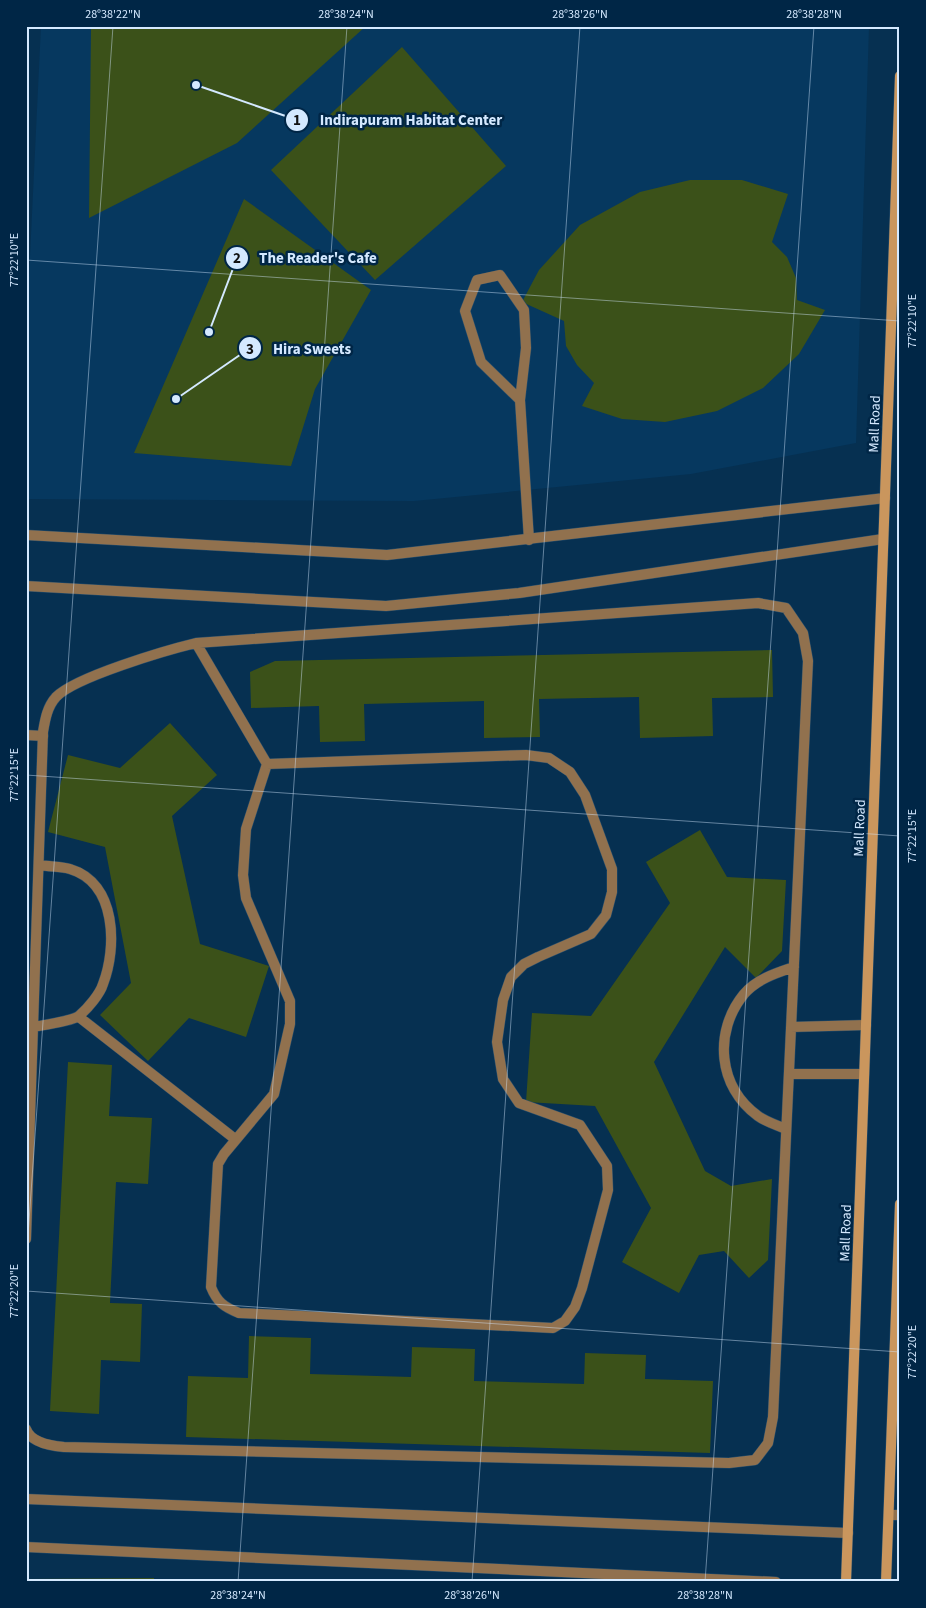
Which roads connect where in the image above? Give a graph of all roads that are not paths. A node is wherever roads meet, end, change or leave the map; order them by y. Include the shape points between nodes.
1 (900, 76) edge
2 (520, 400) junction
3 (884, 498) junction
4 (26, 535) edge
5 (883, 539) junction
6 (530, 540) junction
7 (26, 586) edge
8 (196, 643) junction
9 (26, 735) edge
10 (43, 736) junction
11 (267, 764) junction
12 (40, 865) junction
13 (794, 967) junction
14 (79, 1016) junction
15 (866, 1025) junction
16 (33, 1027) junction
17 (791, 1027) junction
18 (789, 1074) junction
19 (864, 1074) junction
20 (786, 1129) junction
21 (236, 1139) junction
22 (900, 1204) edge
23 (26, 1239) edge
24 (899, 1266) edge
25 (26, 1430) edge
26 (26, 1499) edge
27 (889, 1515) junction
28 (900, 1515) edge
29 (848, 1533) junction
30 (26, 1547) edge
31 (776, 1582) edge
32 (846, 1582) edge
33 (886, 1582) edge

1 - 3 street, Mall Road
2 - 2 street via 526,348 524,310 500,275 476,280 465,311 481,362
2 - 6 street
3 - 5 street, Mall Road
3 - 6 street
4 - 6 street via 387,555
5 - 7 street via 519,593 386,606
5 - 15 street, Mall Road
8 - 10 street via 165,651 69,687 46,712
8 - 11 street
8 - 13 street via 758,603 786,608 803,633 808,661
9 - 10 street
10 - 12 street
11 - 21 street via 246,829 243,875 246,898 290,1001 290,1024 274,1094
11 - 21 street via 526,755 549,758 570,772 585,795 612,869 612,892 606,914 591,934 531,960 511,977 503,1000 497,1042 503,1079 519,1103 580,1125 607,1166 608,1190 576,1307 565,1321 552,1328 239,1313 226,1308 216,1300 211,1287 217,1174 218,1164
12 - 14 street via 71,869 89,881 104,898 112,927 103,986
12 - 16 street
13 - 17 street
13 - 20 street via 767,976 745,993 729,1017 723,1044 726,1072 739,1098 759,1117
14 - 16 street
14 - 21 street
15 - 17 street
15 - 19 street, Mall Road
16 - 23 street
17 - 18 street
18 - 19 street
18 - 20 street
19 - 29 street, Mall Road
20 - 25 street via 773,1417 768,1442 755,1460 729,1463 64,1448 45,1445
22 - 24 street
24 - 27 street
26 - 29 street
27 - 28 street
27 - 33 street
29 - 32 street, Mall Road
30 - 31 street

